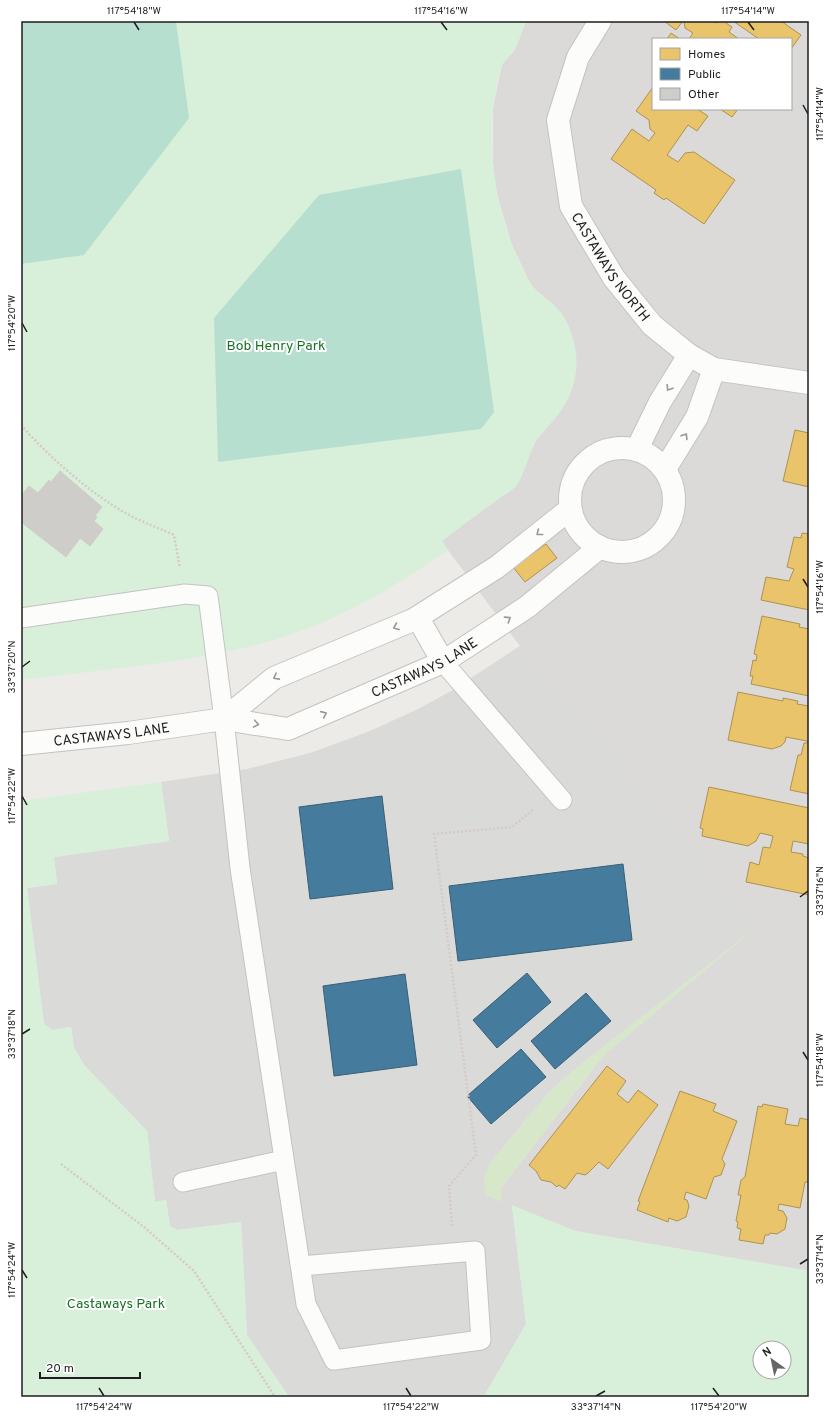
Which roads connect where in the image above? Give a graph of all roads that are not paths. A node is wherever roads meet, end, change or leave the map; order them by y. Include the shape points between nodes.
1 (600, 21) edge
2 (689, 355) junction
3 (714, 369) junction
4 (809, 383) edge
5 (637, 450) junction
6 (665, 469) junction
7 (570, 509) junction
8 (600, 547) junction
9 (21, 618) edge
10 (418, 618) junction
11 (443, 662) junction
12 (224, 719) junction
13 (21, 744) edge
14 (558, 796) road end
15 (284, 1160) junction
16 (183, 1182) dead end
17 (301, 1266) junction

1 - 2 street, CASTAWAYS NORTH via 578,57 558,120 571,206 614,278 652,325
2 - 3 street, CASTAWAYS NORTH
2 -> 5 street via 660,402
3 - 4 street, CASTAWAYS NORTH
6 -> 3 street via 696,418
5 - 6 street via 652,457
5 - 7 street via 619,447 602,451 587,461 576,475 570,492
6 - 8 street via 672,484 674,501 671,518 662,533 650,544 633,550 617,552
7 - 8 street via 576,525 586,538
7 -> 10 street via 497,567
11 -> 8 street, CASTAWAYS LANE via 526,607
9 - 12 lane via 185,594 208,596
10 - 11 street
10 -> 12 street via 274,678
12 -> 11 street, CASTAWAYS LANE via 288,730
11 - 14 lane
12 - 13 street, CASTAWAYS LANE via 128,733
12 - 15 lane via 240,868
15 - 16 lane
15 - 17 lane
17 - 17 lane via 306,1304 334,1360 481,1340 475,1251

